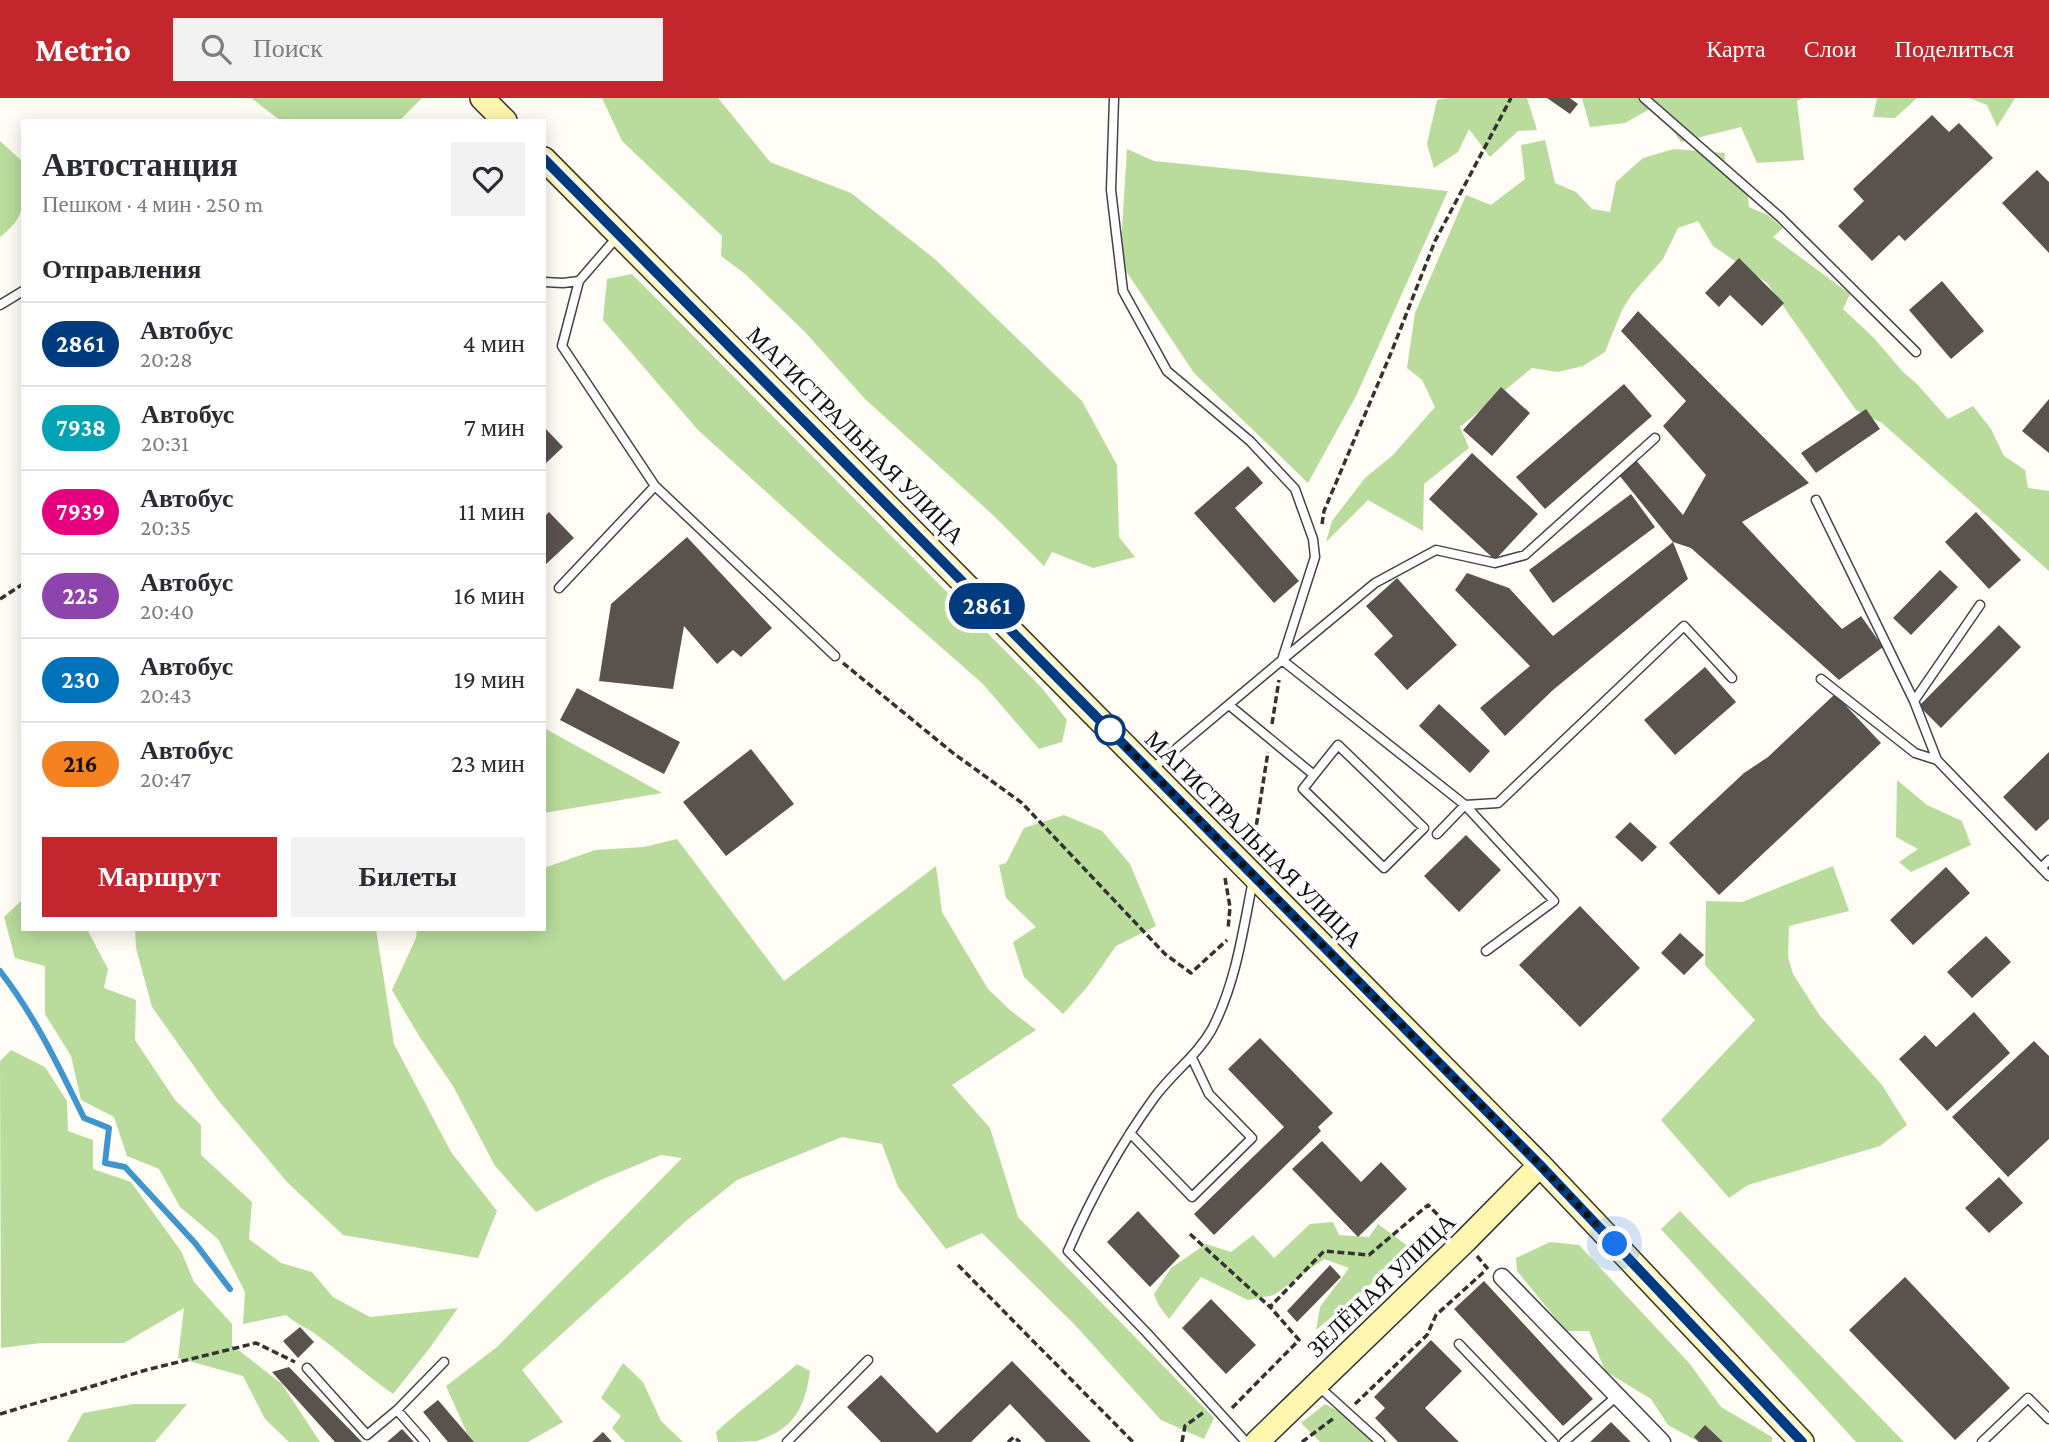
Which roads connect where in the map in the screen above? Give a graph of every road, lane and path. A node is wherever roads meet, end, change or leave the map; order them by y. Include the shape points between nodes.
1 (482, 98) edge
2 (1114, 98) edge
3 (1511, 98) edge
4 (1644, 98) edge
5 (503, 119) edge
6 (546, 161) edge
7 (620, 234) junction
8 (579, 281) junction
9 (546, 282) edge
10 (21, 291) edge
11 (0, 305) edge
12 (1916, 352) dead end
13 (1655, 438) dead end
14 (655, 486) junction
15 (1816, 500) dead end
16 (1315, 557) junction
17 (21, 585) edge
18 (559, 588) dead end
19 (0, 599) edge
20 (1980, 605) dead end
21 (835, 656) joint
22 (1282, 660) junction
23 (1732, 678) dead end
24 (1821, 679) dead end
25 (1914, 701) junction
26 (1229, 705) junction
27 (1272, 730) dead end
28 (1269, 743) dead end
29 (1937, 760) junction
30 (1150, 771) junction
31 (1314, 775) junction
32 (1465, 805) junction
33 (1437, 834) dead end
34 (1236, 857) junction
35 (2049, 860) edge
36 (2041, 868) junction
37 (1254, 875) junction
38 (2049, 876) edge
39 (1486, 951) dead end
40 (1192, 1058) junction
41 (1130, 1133) junction
42 (1540, 1165) junction
43 (1190, 1234) dead end
44 (1465, 1241) junction
45 (958, 1265) dead end
46 (1488, 1269) dead end
47 (1502, 1277) dead end
48 (1270, 1307) junction
49 (1459, 1344) dead end
50 (868, 1360) dead end
51 (444, 1362) dead end
52 (307, 1367) joint
53 (1316, 1385) junction
54 (1617, 1395) junction
55 (397, 1410) junction
56 (1344, 1411) junction
57 (0, 1414) edge
58 (1223, 1417) junction
59 (2049, 1419) edge
60 (425, 1442) edge
61 (787, 1442) edge
62 (1008, 1442) edge
63 (1020, 1442) edge
64 (1133, 1442) edge
65 (1182, 1442) edge
66 (1246, 1442) edge
67 (1257, 1442) edge
68 (1303, 1442) edge
69 (1380, 1442) edge
70 (1553, 1442) edge
71 (1564, 1442) edge
72 (1662, 1442) edge
73 (1802, 1442) edge
74 (1982, 1442) edge

1 - 5 main road
2 - 16 lane via 1111,190 1123,291 1167,371 1250,441 1295,489
3 - 16 path via 1435,241 1324,511
4 - 12 lane via 1780,217
6 - 7 main road, МАГИСТРАЛЬНАЯ УЛИЦА
7 - 8 lane
7 - 30 main road, МАГИСТРАЛЬНАЯ УЛИЦА
8 - 9 lane
8 - 14 lane via 562,346
10 - 11 lane
13 - 22 lane via 1525,555 1495,563 1436,550 1375,583
14 - 18 lane
14 - 21 lane
15 - 25 lane
16 - 22 lane
17 - 19 path
20 - 25 lane
21 - 34 path via 1022,803 1165,954 1191,973 1227,941 1230,906 1223,869
22 - 26 lane
22 - 27 path
22 - 32 lane
23 - 32 lane via 1684,626 1499,803
24 - 29 lane via 1915,753
25 - 29 lane
26 - 30 lane
26 - 31 lane
28 - 34 path via 1254,840
29 - 36 lane
30 - 34 main road, МАГИСТРАЛЬНАЯ УЛИЦА
31 - 31 lane via 1338,745 1424,828 1384,868 1303,789
32 - 33 lane
32 - 39 lane via 1554,901
34 - 37 main road, МАГИСТРАЛЬНАЯ УЛИЦА
35 - 36 lane
36 - 38 lane
37 - 40 lane via 1235,971 1212,1028
37 - 42 main road, МАГИСТРАЛЬНАЯ УЛИЦА
40 - 41 lane via 1156,1095
40 - 41 lane via 1209,1094 1252,1138 1192,1197
41 - 58 lane via 1068,1251
42 - 44 main road, ЗЕЛЁНАЯ УЛИЦА
42 - 73 main road, МАГИСТРАЛЬНАЯ УЛИЦА
43 - 48 path
44 - 48 path via 1428,1205 1369,1255 1324,1251
44 - 53 main road, ЗЕЛЁНАЯ УЛИЦА
45 - 64 path
46 - 56 path via 1436,1315 1427,1335
47 - 54 street
48 - 58 path via 1299,1340
49 - 70 lane
50 - 61 lane
51 - 55 lane
52 - 55 lane via 367,1435
52 - 57 path via 256,1343
53 - 56 lane
53 - 67 main road, ЗЕЛЁНАЯ УЛИЦА
54 - 71 lane
54 - 72 street
55 - 60 lane
56 - 68 path
56 - 69 lane
58 - 65 path via 1205,1412 1185,1426
58 - 66 lane
59 - 74 lane via 2028,1398
62 - 63 path via 1014,1437

